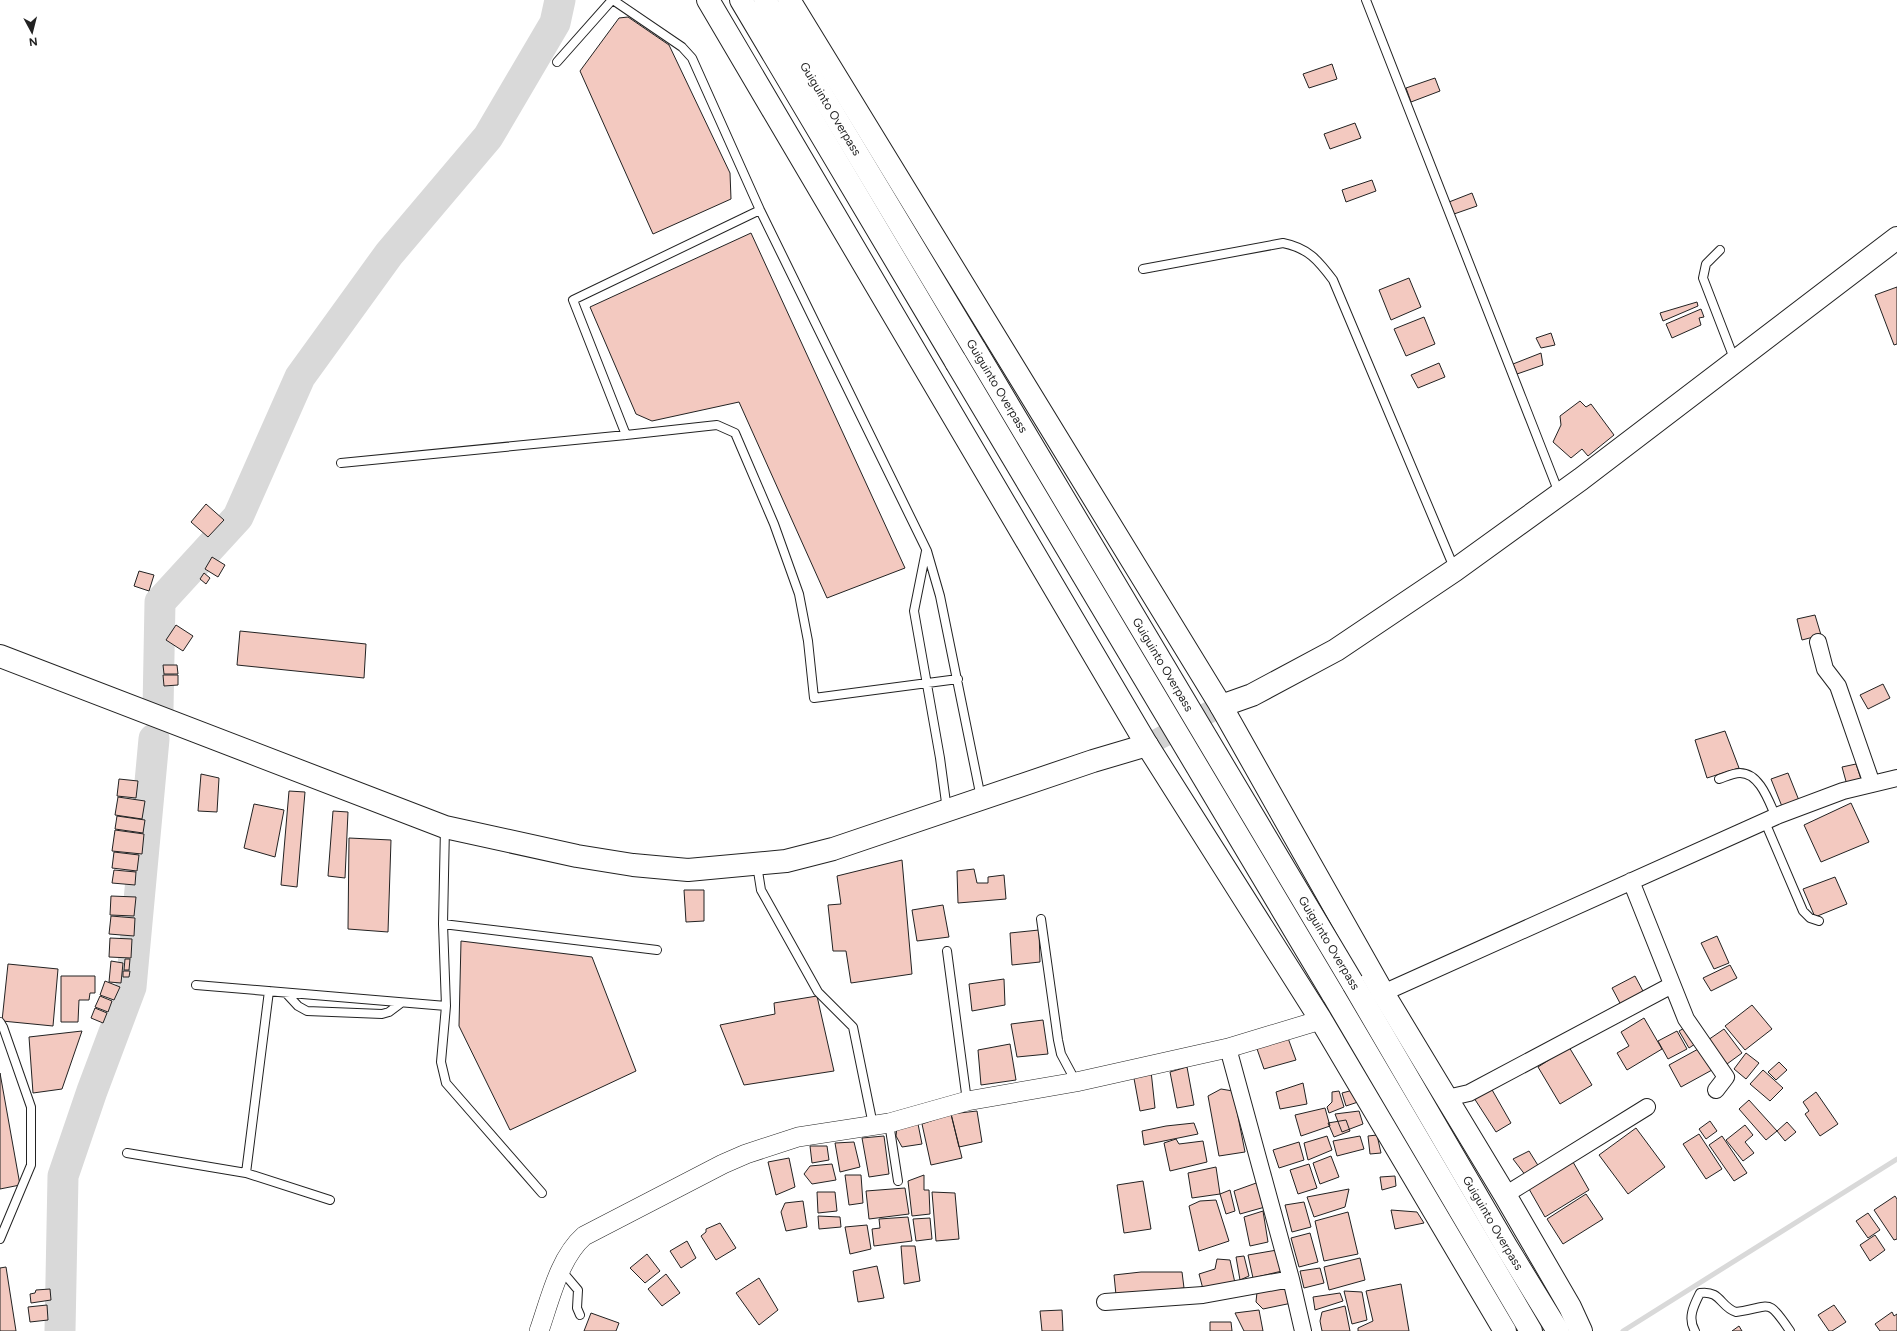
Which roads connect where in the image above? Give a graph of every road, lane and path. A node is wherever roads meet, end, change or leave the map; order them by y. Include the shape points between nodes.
1 (612, 0) edge
2 (708, 0) edge
3 (741, 0) edge
4 (765, 0) edge
5 (790, 0) edge
6 (1366, 0) edge
7 (557, 62) dead end
8 (760, 210) junction
9 (1897, 238) edge
10 (1720, 250) dead end
11 (1143, 269) dead end
12 (1735, 362) junction
13 (626, 435) junction
14 (341, 463) dead end
15 (1560, 494) junction
16 (926, 551) junction
17 (1455, 570) junction
18 (1818, 642) dead end
19 (0, 656) edge
20 (958, 679) junction
21 (926, 683) junction
22 (1221, 706) junction
23 (1146, 745) junction
24 (1897, 778) edge
25 (1719, 779) dead end
26 (1872, 784) junction
27 (981, 798) junction
28 (947, 810) junction
29 (1770, 819) junction
30 (445, 827) junction
31 (757, 864) junction
32 (1631, 881) junction
33 (1041, 919) dead end
34 (1819, 921) dead end
35 (443, 924) junction
36 (657, 950) dead end
37 (947, 950) dead end
38 (196, 985) dead end
39 (1672, 986) junction
40 (269, 991) junction
41 (286, 993) junction
42 (1383, 993) junction
43 (401, 1003) junction
44 (446, 1006) junction
45 (1321, 1020) junction
46 (0, 1022) edge
47 (1228, 1048) junction
48 (1076, 1082) junction
49 (1716, 1090) dead end
50 (1447, 1098) junction
51 (967, 1101) junction
52 (1647, 1107) dead end
53 (881, 1124) junction
54 (128, 1153) dead end
55 (246, 1173) junction
56 (898, 1180) dead end
57 (542, 1193) dead end
58 (1505, 1195) junction
59 (330, 1200) dead end
60 (0, 1240) edge
61 (561, 1270) junction
62 (1291, 1279) junction
63 (1105, 1302) dead end
64 (580, 1315) dead end
65 (538, 1331) edge
66 (1303, 1331) edge
67 (1505, 1331) edge
68 (1531, 1331) edge
69 (1558, 1331) edge
70 (1581, 1331) edge
71 (1695, 1331) edge
72 (1790, 1331) edge

1 - 7 lane
1 - 8 lane via 682,47 692,58
2 - 23 main road
3 - 68 main road, Guiguinto Overpass, bridge
4 - 69 main road, Guiguinto Overpass, bridge
5 - 22 main road
6 - 15 lane
8 - 13 lane via 573,300
8 - 16 lane
9 - 12 main road
10 - 12 lane via 1706,264 1703,278
11 - 17 lane via 1283,243 1297,246 1318,260 1333,280
12 - 15 main road
13 - 14 lane
13 - 21 lane via 717,425 735,433 774,524 799,594 808,641 814,698
15 - 17 main road
16 - 20 lane via 940,596
16 - 21 lane via 914,611
17 - 22 main road via 1336,650 1252,695
18 - 26 street via 1825,669 1838,686
19 - 30 main road
20 - 21 lane
20 - 27 lane
21 - 28 lane
22 - 42 main road
23 - 27 main road
23 - 45 main road
24 - 26 street
25 - 29 lane via 1739,773 1747,774 1762,788
26 - 29 street via 1843,791
27 - 28 main road
28 - 31 main road via 833,849 786,861
29 - 32 street
29 - 34 lane via 1803,911 1810,918
30 - 31 main road via 577,856 633,865 688,870
30 - 35 lane
31 - 53 lane via 761,890 818,992 853,1027
32 - 39 street
32 - 42 street
33 - 48 lane via 1061,1054
35 - 36 lane
35 - 44 lane
37 - 51 lane
38 - 40 lane
39 - 49 street via 1686,1019 1726,1076
39 - 50 street via 1469,1093
40 - 41 lane
40 - 55 lane
41 - 43 lane
41 - 43 lane via 298,1006 307,1011 382,1014
42 - 50 main road
43 - 44 lane
44 - 57 lane via 441,1062 446,1083
45 - 47 street
45 - 67 main road
46 - 60 lane via 4,1027 31,1107 32,1166
47 - 48 street
47 - 62 street
48 - 51 street
50 - 58 main road
51 - 53 street
52 - 58 street
53 - 56 lane
53 - 61 street via 798,1137 722,1164 584,1236 565,1258
54 - 55 lane
55 - 59 lane
58 - 70 main road via 1570,1307
61 - 64 lane via 578,1290 576,1308
61 - 65 street
62 - 63 street via 1202,1295
62 - 66 street
71 - 72 lane via 1691,1317 1694,1305 1700,1293 1709,1292 1717,1296 1731,1311 1767,1306 1774,1309

